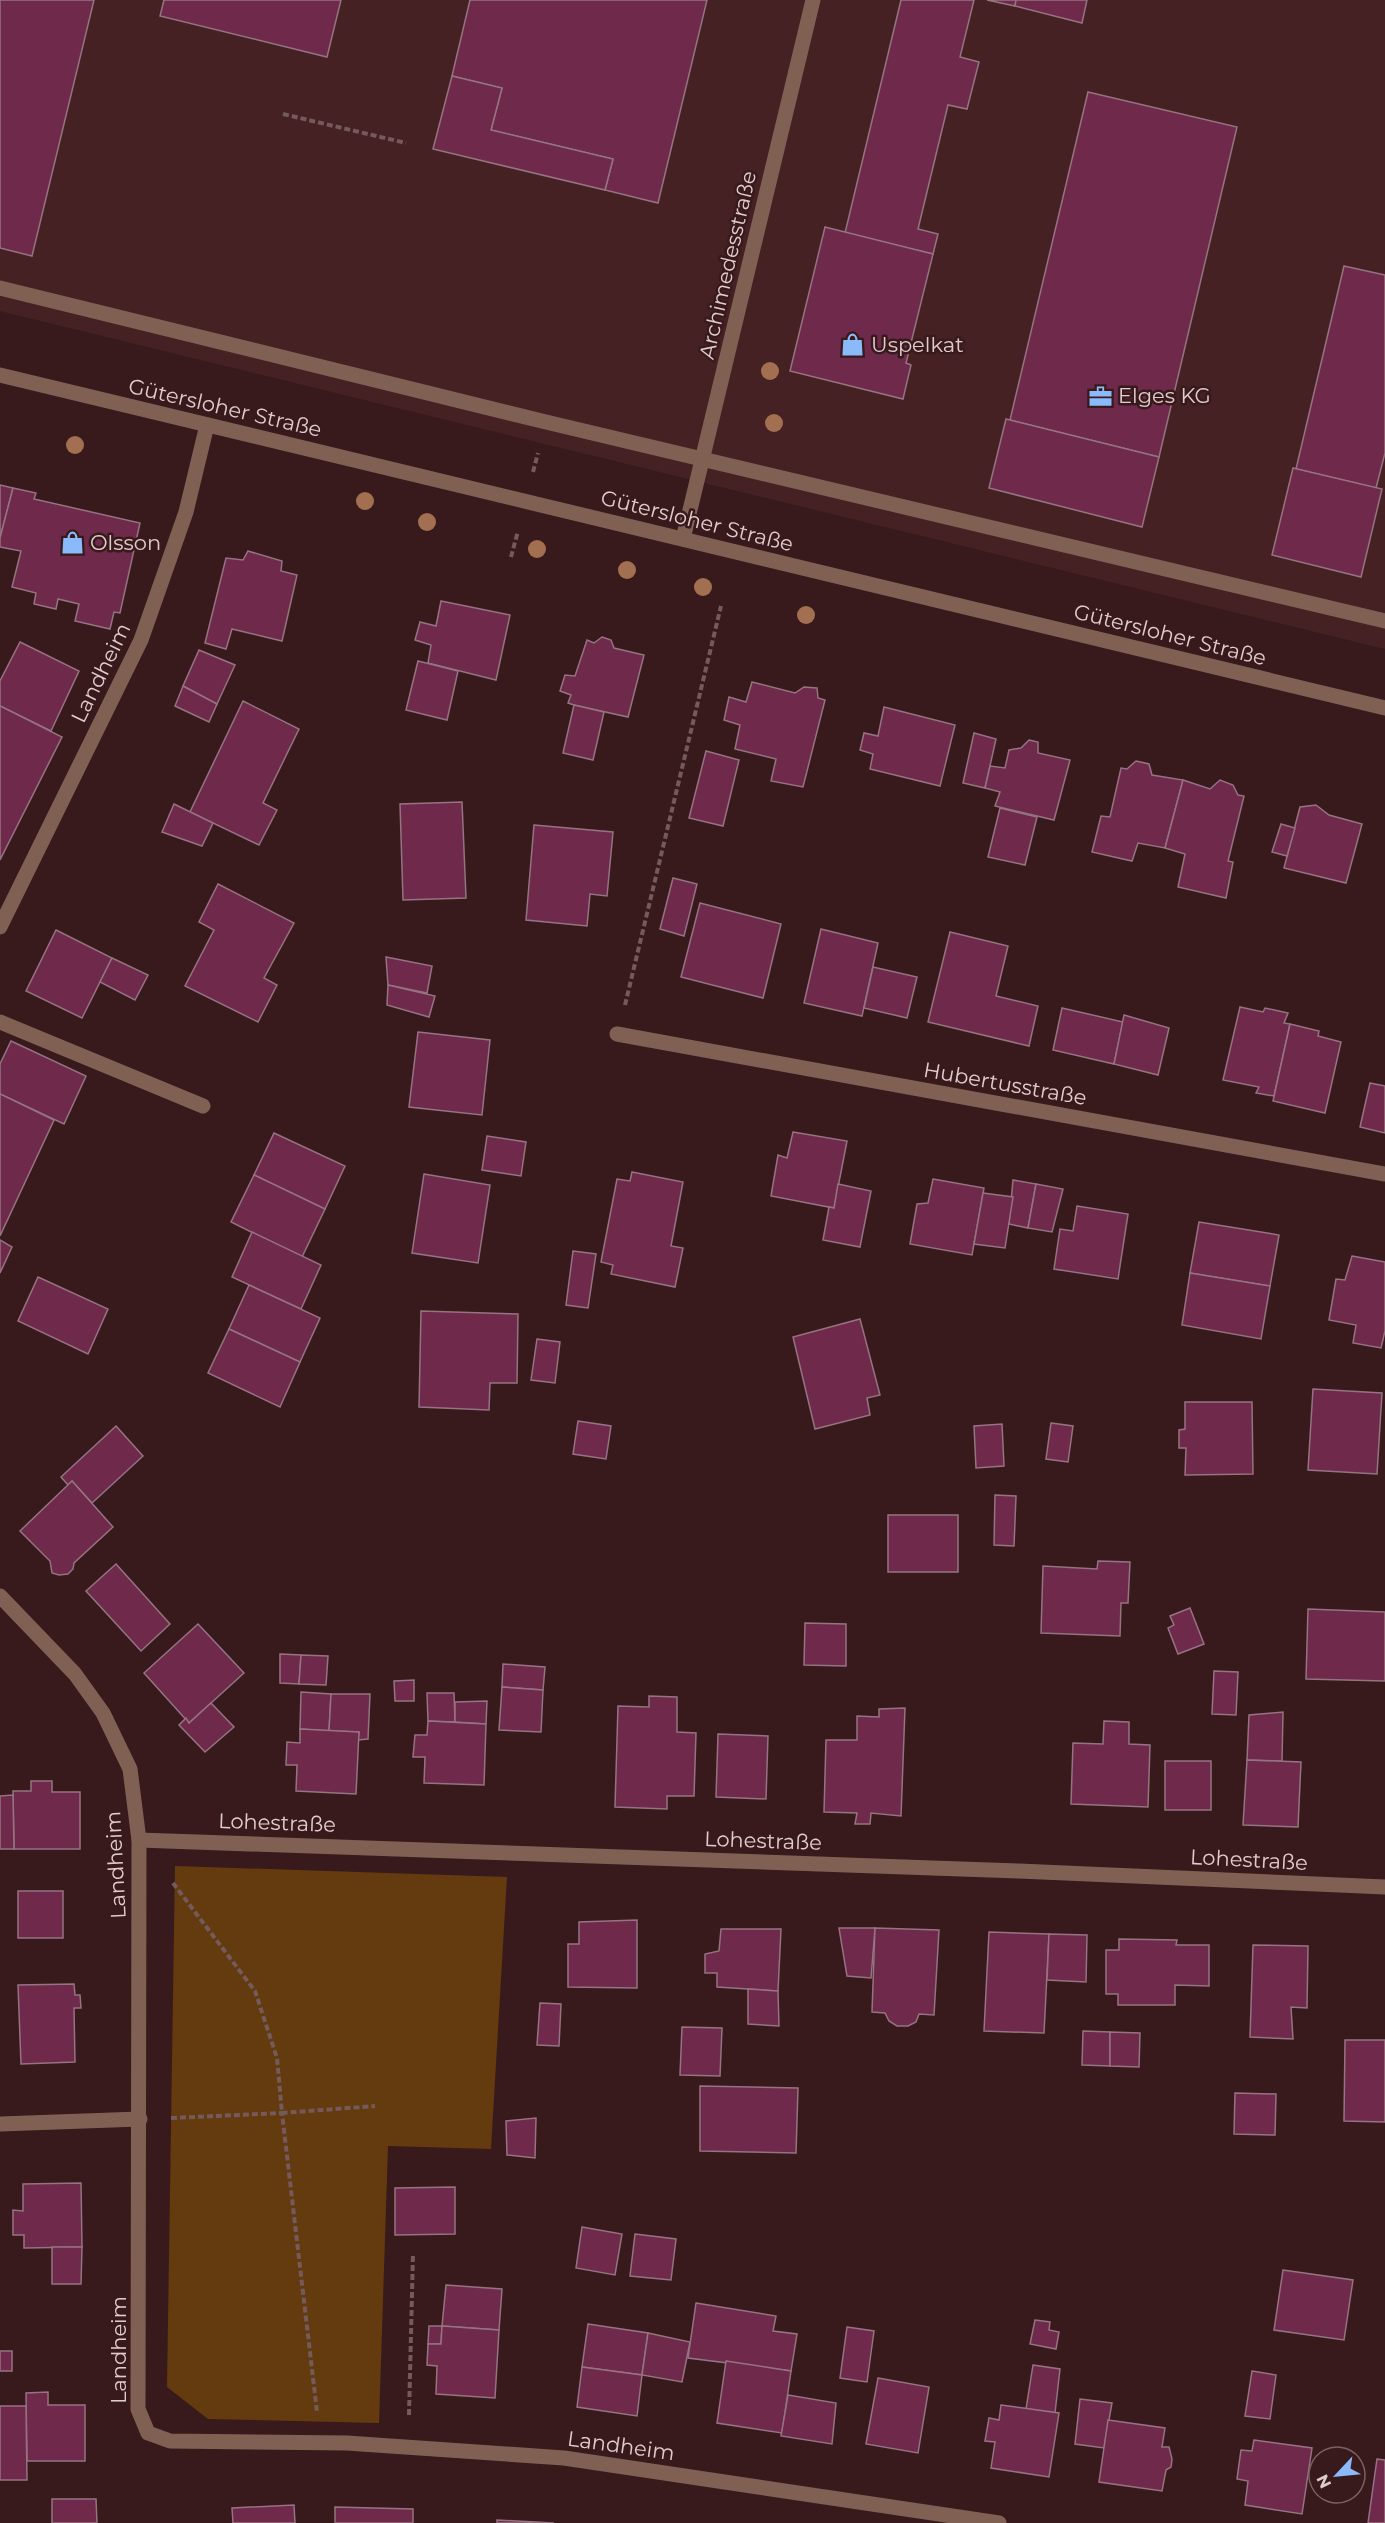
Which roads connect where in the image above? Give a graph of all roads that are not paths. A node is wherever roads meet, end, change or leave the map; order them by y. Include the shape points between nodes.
1 (813, 0) edge
2 (0, 288) edge
3 (0, 375) edge
4 (207, 425) junction
5 (703, 459) junction
6 (683, 539) junction
7 (1385, 621) edge
8 (1384, 705) edge
9 (0, 927) edge
10 (0, 1022) edge
11 (617, 1034) road end
12 (203, 1106) dead end
13 (1385, 1174) edge
14 (0, 1596) edge
15 (139, 1840) junction
16 (1385, 1887) edge
17 (140, 2120) junction
18 (0, 2124) edge
19 (999, 2523) edge

1 - 5 street, Archimedesstraße
2 - 5 street
3 - 4 street, Gütersloher Straße
4 - 6 street, Gütersloher Straße
4 - 9 street, Landheim via 186,512 141,640
5 - 6 street, Archimedesstraße
5 - 7 street
6 - 8 street, Gütersloher Straße
10 - 12 street
11 - 13 street, Hubertusstraße
14 - 15 street, Landheim via 75,1674 103,1713 130,1769
15 - 16 street, Lohestraße
15 - 17 street, Landheim
17 - 18 street
17 - 19 street, Landheim via 138,2409 148,2433 170,2441 321,2443 564,2458

